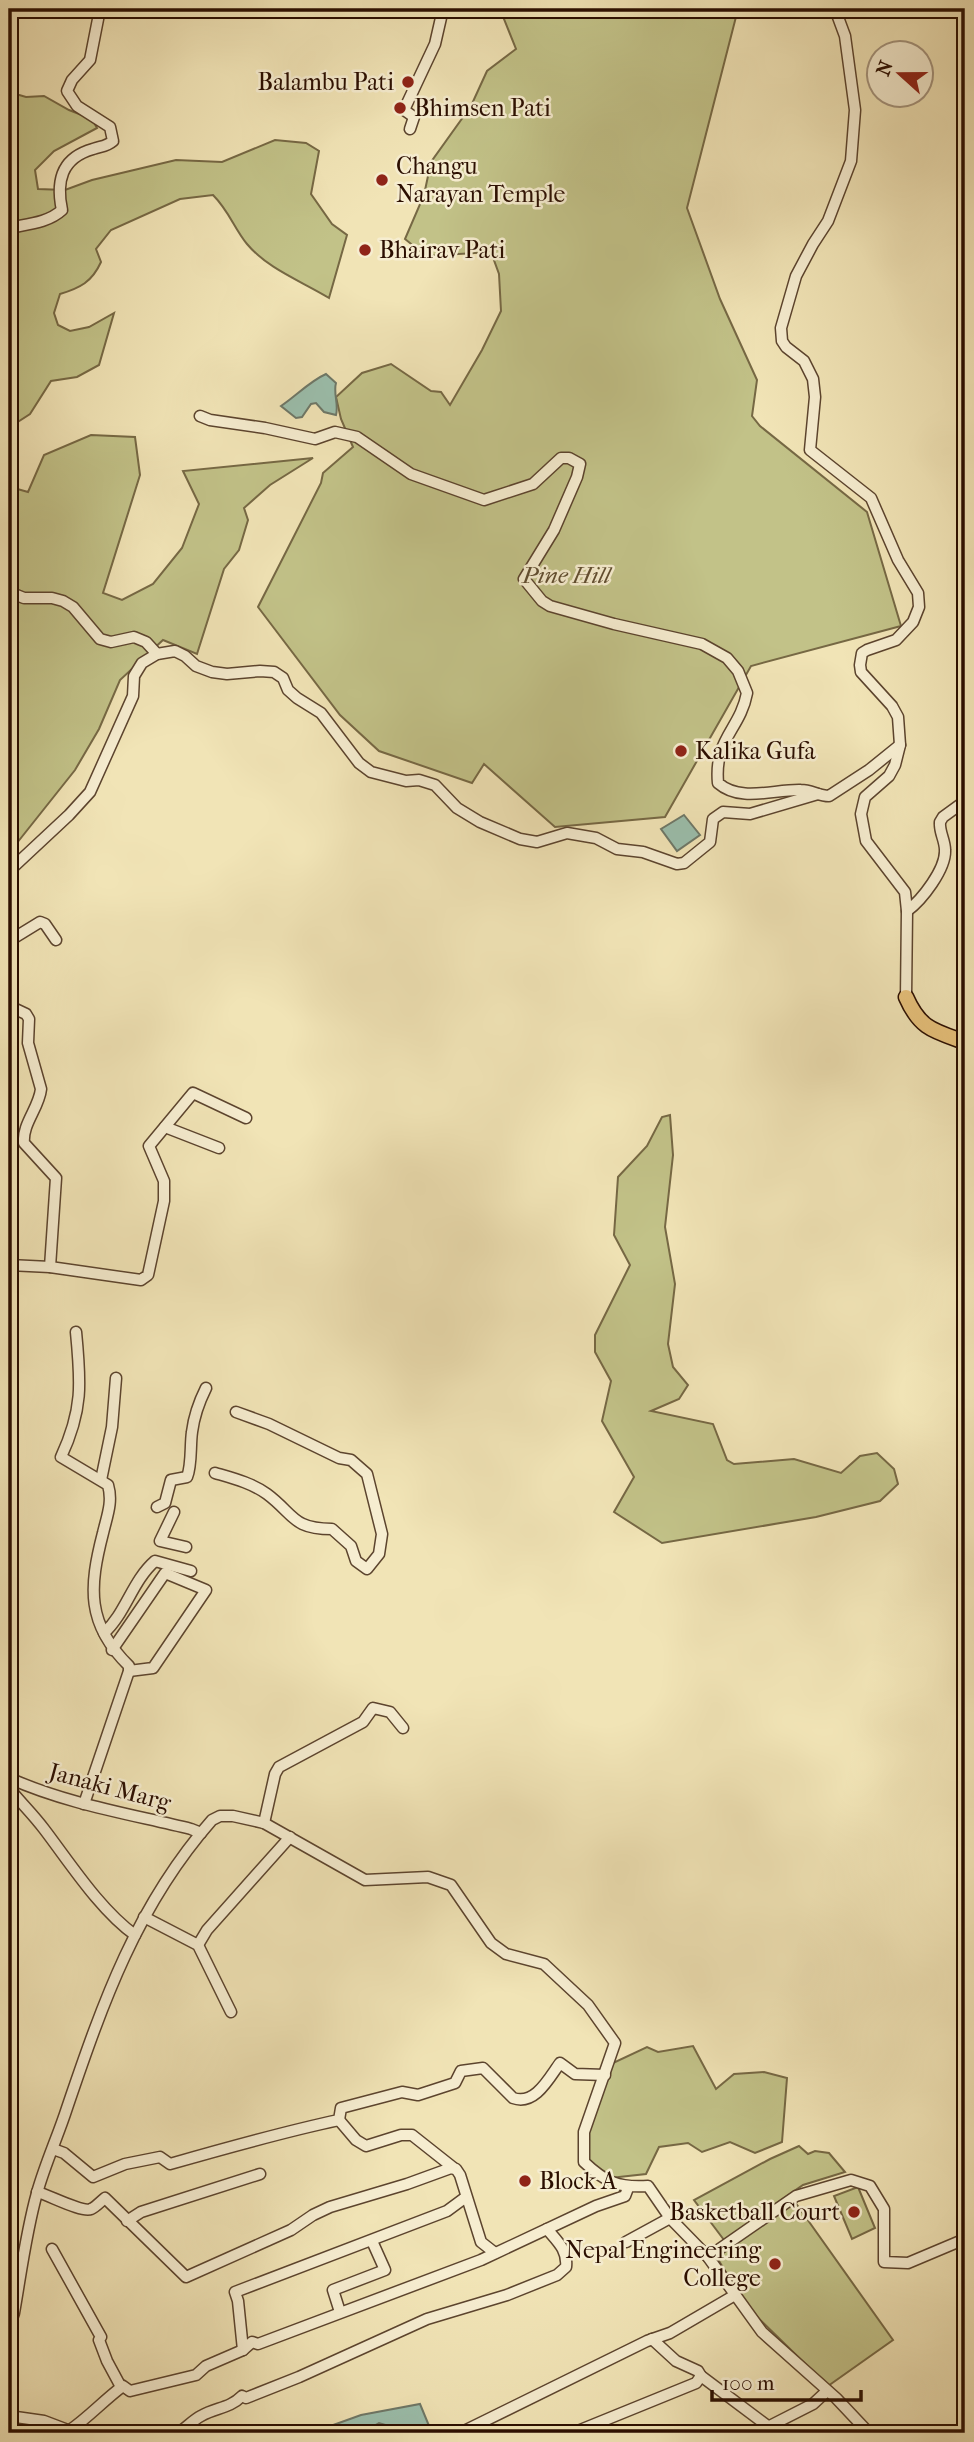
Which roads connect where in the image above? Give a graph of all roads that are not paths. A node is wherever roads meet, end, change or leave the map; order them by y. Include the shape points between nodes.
1 (100, 9) edge
2 (443, 9) edge
3 (835, 9) edge
4 (410, 129) dead end
5 (9, 228) edge
6 (200, 416) dead end
7 (9, 592) edge
8 (157, 654) junction
9 (900, 745) junction
10 (819, 794) junction
11 (965, 801) edge
12 (9, 871) edge
13 (907, 911) junction
14 (56, 940) dead end
15 (9, 941) edge
16 (906, 997) joint
17 (9, 1006) edge
18 (965, 1042) edge
19 (246, 1118) dead end
20 (166, 1126) junction
21 (219, 1148) dead end
22 (9, 1265) edge
23 (50, 1267) junction
24 (76, 1332) dead end
25 (116, 1378) dead end
26 (206, 1388) dead end
27 (236, 1412) dead end
28 (215, 1473) dead end
29 (101, 1480) junction
30 (157, 1507) dead end
31 (174, 1512) dead end
32 (186, 1547) dead end
33 (191, 1571) dead end
34 (104, 1633) junction
35 (112, 1650) junction
36 (129, 1671) junction
37 (403, 1728) dead end
38 (9, 1778) edge
39 (9, 1788) edge
40 (84, 1804) junction
41 (264, 1823) junction
42 (201, 1833) junction
43 (290, 1837) junction
44 (144, 1917) junction
45 (135, 1935) junction
46 (198, 1945) junction
47 (231, 2012) dead end
48 (605, 2075) junction
49 (338, 2120) junction
50 (53, 2148) junction
51 (456, 2169) junction
52 (260, 2174) dead end
53 (93, 2177) junction
54 (628, 2188) junction
55 (37, 2192) junction
56 (466, 2197) junction
57 (105, 2198) junction
58 (670, 2218) junction
59 (127, 2221) junction
60 (547, 2229) junction
61 (965, 2239) edge
62 (372, 2241) junction
63 (626, 2242) dead end
64 (52, 2249) dead end
65 (495, 2253) junction
66 (708, 2257) junction
67 (735, 2295) junction
68 (340, 2312) junction
69 (9, 2327) edge
70 (652, 2339) junction
71 (243, 2350) junction
72 (701, 2376) junction
73 (121, 2387) junction
74 (827, 2391) junction
75 (9, 2416) edge
76 (769, 2427) junction
77 (73, 2432) edge
78 (178, 2433) edge
79 (460, 2433) edge
80 (573, 2433) edge
81 (756, 2433) edge
82 (869, 2433) edge

1 - 5 street via 90,60 72,79 67,92 77,106 110,127 113,141 76,158 63,172 58,191 62,210 56,216
2 - 4 street via 435,44 404,110 414,117
3 - 9 street via 845,36 855,110 851,161 828,221 796,276 781,334 813,379 810,450 871,498 918,593 919,607 912,622 896,640 862,653 860,665 898,717
6 - 10 street via 315,439 335,432 358,437 411,474 484,500 533,484 561,458 580,464 554,530 524,579 550,606 702,644 727,657 747,693 722,744 716,765 718,783 726,790 756,794 804,789
7 - 8 street via 23,598 63,601 100,639 111,642 134,637
8 - 10 street via 175,652 196,666 219,673 274,672 288,690 321,713 371,772 435,785 457,808 520,839 537,842 567,833 684,863 710,842 713,819 723,812 750,814
8 - 12 street via 142,663 134,676 133,696 90,792
9 - 10 street via 829,796
9 - 13 street via 889,776 865,797 861,814 866,841 905,892
11 - 13 street via 940,822 945,850 942,866 924,895
13 - 16 street
14 - 15 street via 40,922
16 - 18 main road via 924,1025
17 - 23 street via 29,1019 28,1042 41,1089 24,1143 56,1178
19 - 20 street via 193,1093
20 - 21 street
20 - 23 street via 149,1146 164,1181 164,1201 148,1275 141,1280
22 - 23 street
24 - 29 street via 80,1397 75,1427 61,1457
25 - 29 street
26 - 30 street via 194,1419 190,1471 187,1477 171,1480 165,1503
27 - 28 street via 351,1460 367,1474 382,1534 379,1554 367,1569 332,1529 297,1522 266,1493
29 - 34 street via 108,1485 111,1503 93,1571 95,1612
31 - 32 street via 160,1541
33 - 34 street via 155,1561
34 - 35 street
35 - 36 street
35 - 36 street via 165,1573 206,1590 153,1668
36 - 40 street
37 - 41 street via 390,1712 373,1708 363,1722 279,1767
38 - 40 street, Janaki Marg
39 - 45 street via 93,1892
40 - 42 street, Janaki Marg
41 - 42 street via 220,1816
41 - 43 street
42 - 44 street
43 - 46 street
43 - 48 street via 365,1880 428,1877 452,1885 491,1943 506,1954 544,1964 589,2005 615,2043
44 - 45 street
44 - 46 street
45 - 50 street via 99,2014
46 - 47 street
48 - 49 street via 575,2074 560,2063 537,2094 519,2100 483,2068 461,2071 455,2083 418,2095 402,2092 341,2108
48 - 54 street via 584,2132 584,2162 602,2179
49 - 51 street via 366,2146 412,2135
49 - 53 street via 170,2164 160,2157 125,2164
50 - 53 street
50 - 55 street
51 - 56 street
51 - 59 street via 330,2207 291,2230 186,2277
52 - 59 street via 141,2212
53 - 57 street
54 - 58 street via 648,2186
54 - 60 street via 625,2196
55 - 57 street via 82,2210
55 - 69 street
56 - 62 street via 447,2211
56 - 65 street via 481,2242
57 - 59 street
58 - 63 street
58 - 66 street
60 - 65 street
60 - 78 street via 567,2259 566,2267 556,2275 427,2319 299,2377 242,2396 226,2408 199,2416
61 - 66 street via 908,2263 884,2262 884,2209 870,2186 851,2180 796,2196
62 - 68 street via 385,2270 333,2290
62 - 71 street via 235,2292
64 - 73 street via 101,2337
65 - 68 street
66 - 67 street
67 - 70 street
67 - 74 street via 762,2332
68 - 71 street via 258,2344 252,2342
70 - 72 street
70 - 79 street
71 - 73 street via 196,2375 130,2391
72 - 76 street
72 - 80 street via 696,2383
73 - 77 street
74 - 76 street via 813,2404
74 - 82 street
75 - 77 street via 44,2421
76 - 81 street

